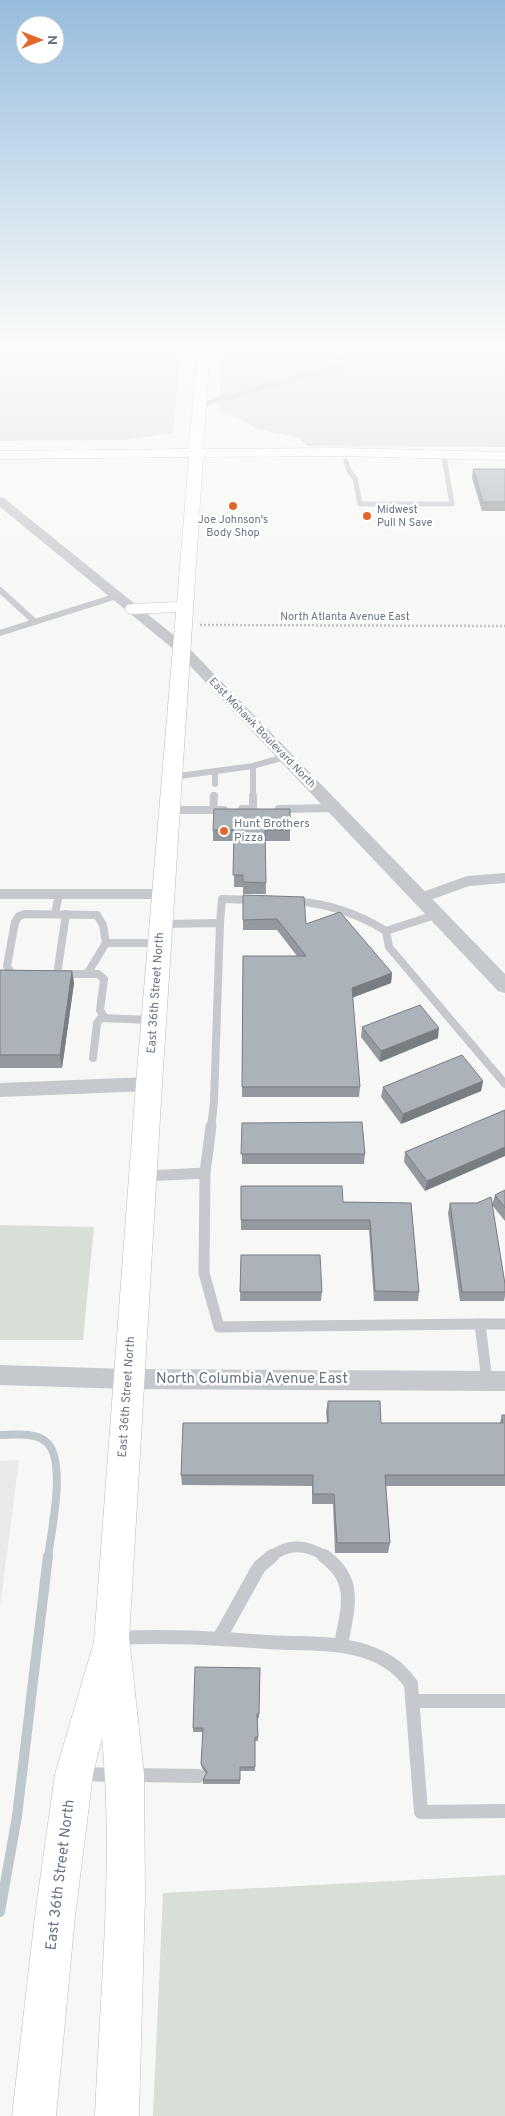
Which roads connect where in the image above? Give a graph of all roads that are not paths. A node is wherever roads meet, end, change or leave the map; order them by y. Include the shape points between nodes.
1 (198, 446) edge
2 (0, 455) edge
3 (505, 456) edge
4 (197, 457) junction
5 (451, 457) junction
6 (0, 460) edge
7 (346, 461) junction
8 (0, 501) edge
9 (0, 590) edge
10 (117, 596) junction
11 (186, 606) junction
12 (133, 609) junction
13 (36, 622) junction
14 (0, 633) edge
15 (182, 649) junction
16 (285, 757) junction
17 (252, 766) junction
18 (215, 771) junction
19 (172, 777) junction
20 (215, 784) dead end
21 (214, 796) dead end
22 (334, 808) junction
23 (253, 809) junction
24 (262, 809) edge
25 (271, 809) edge
26 (170, 810) junction
27 (213, 810) junction
28 (505, 878) edge
29 (0, 894) edge
30 (58, 894) junction
31 (163, 894) junction
32 (422, 898) junction
33 (262, 900) edge
34 (281, 900) edge
35 (55, 914) junction
36 (66, 914) junction
37 (438, 914) junction
38 (220, 923) junction
39 (386, 931) junction
40 (160, 934) junction
41 (106, 943) junction
42 (87, 974) junction
43 (57, 975) junction
44 (505, 986) edge
45 (104, 1017) junction
46 (154, 1020) junction
47 (93, 1058) dead end
48 (149, 1084) junction
49 (505, 1084) edge
50 (0, 1090) edge
51 (205, 1173) junction
52 (143, 1176) junction
53 (480, 1324) junction
54 (505, 1324) edge
55 (0, 1376) edge
56 (128, 1379) junction
57 (496, 1381) edge
58 (220, 1637) junction
59 (110, 1638) junction
60 (341, 1645) junction
61 (505, 1701) edge
62 (413, 1702) junction
63 (74, 1774) junction
64 (125, 1775) junction
65 (199, 1776) dead end
66 (505, 1811) edge
67 (34, 2116) edge
68 (116, 2116) edge

1 - 4 main road, East 36th Street North
2 - 4 main road
3 - 5 main road
4 - 5 main road via 339,452
4 - 6 main road via 52,462
4 - 7 main road
4 - 11 main road, East 36th Street North
5 - 7 main road
5 - 7 lane via 452,504 360,504 355,478
8 - 10 street, East Mohawk Boulevard North
9 - 13 lane
10 - 12 street, East Mohawk Boulevard North
10 - 13 lane
11 - 12 main road
11 - 15 main road, East 36th Street North
12 - 15 street, East Mohawk Boulevard North
13 - 14 lane
15 - 16 street, East Mohawk Boulevard North
15 - 19 main road, East 36th Street North
16 - 17 lane
16 - 22 street, East Mohawk Boulevard North
17 - 18 lane
17 - 23 lane
18 - 19 lane
18 - 20 lane
19 - 26 main road, East 36th Street North
21 - 27 lane
22 - 25 lane
22 - 32 street, East Mohawk Boulevard North
23 - 24 lane
23 - 27 lane
26 - 27 lane
26 - 31 main road, East 36th Street North
28 - 32 street via 467,881
29 - 30 street
30 - 31 street
30 - 35 lane
31 - 40 main road, East 36th Street North
32 - 37 street, East Mohawk Boulevard North
33 - 38 lane via 222,899
34 - 39 lane via 311,901 365,917
35 - 36 lane
35 - 43 lane via 19,916 7,966 12,974 20,976
36 - 41 lane via 97,915 103,925
36 - 43 lane
37 - 39 lane
37 - 44 street, East Mohawk Boulevard North
38 - 40 lane
38 - 51 lane via 214,1102
39 - 49 lane via 389,947
40 - 41 lane
40 - 46 main road, East 36th Street North
41 - 42 lane
42 - 43 lane
42 - 45 lane via 98,974 104,979 100,1010
45 - 46 lane
45 - 47 lane via 97,1023
46 - 48 main road, East 36th Street North
48 - 50 street
48 - 52 main road, East 36th Street North
51 - 52 lane
51 - 53 lane via 204,1273 219,1326
52 - 56 main road, East 36th Street North
53 - 54 lane
53 - 57 lane
55 - 56 street, North Columbia Avenue East
56 - 57 street, North Columbia Avenue East
56 - 59 main road, East 36th Street North
58 - 59 lane
58 - 60 lane
58 - 60 lane via 259,1567 281,1549 296,1546 315,1550 345,1577 349,1599
59 - 63 main road, East 36th Street North
59 - 64 main road, East 36th Street North
60 - 62 lane via 394,1665 405,1673 411,1684
61 - 62 lane
62 - 66 lane via 421,1812
63 - 64 lane
63 - 67 main road, East 36th Street North
64 - 65 lane
64 - 68 main road, East 36th Street North via 125,1896

